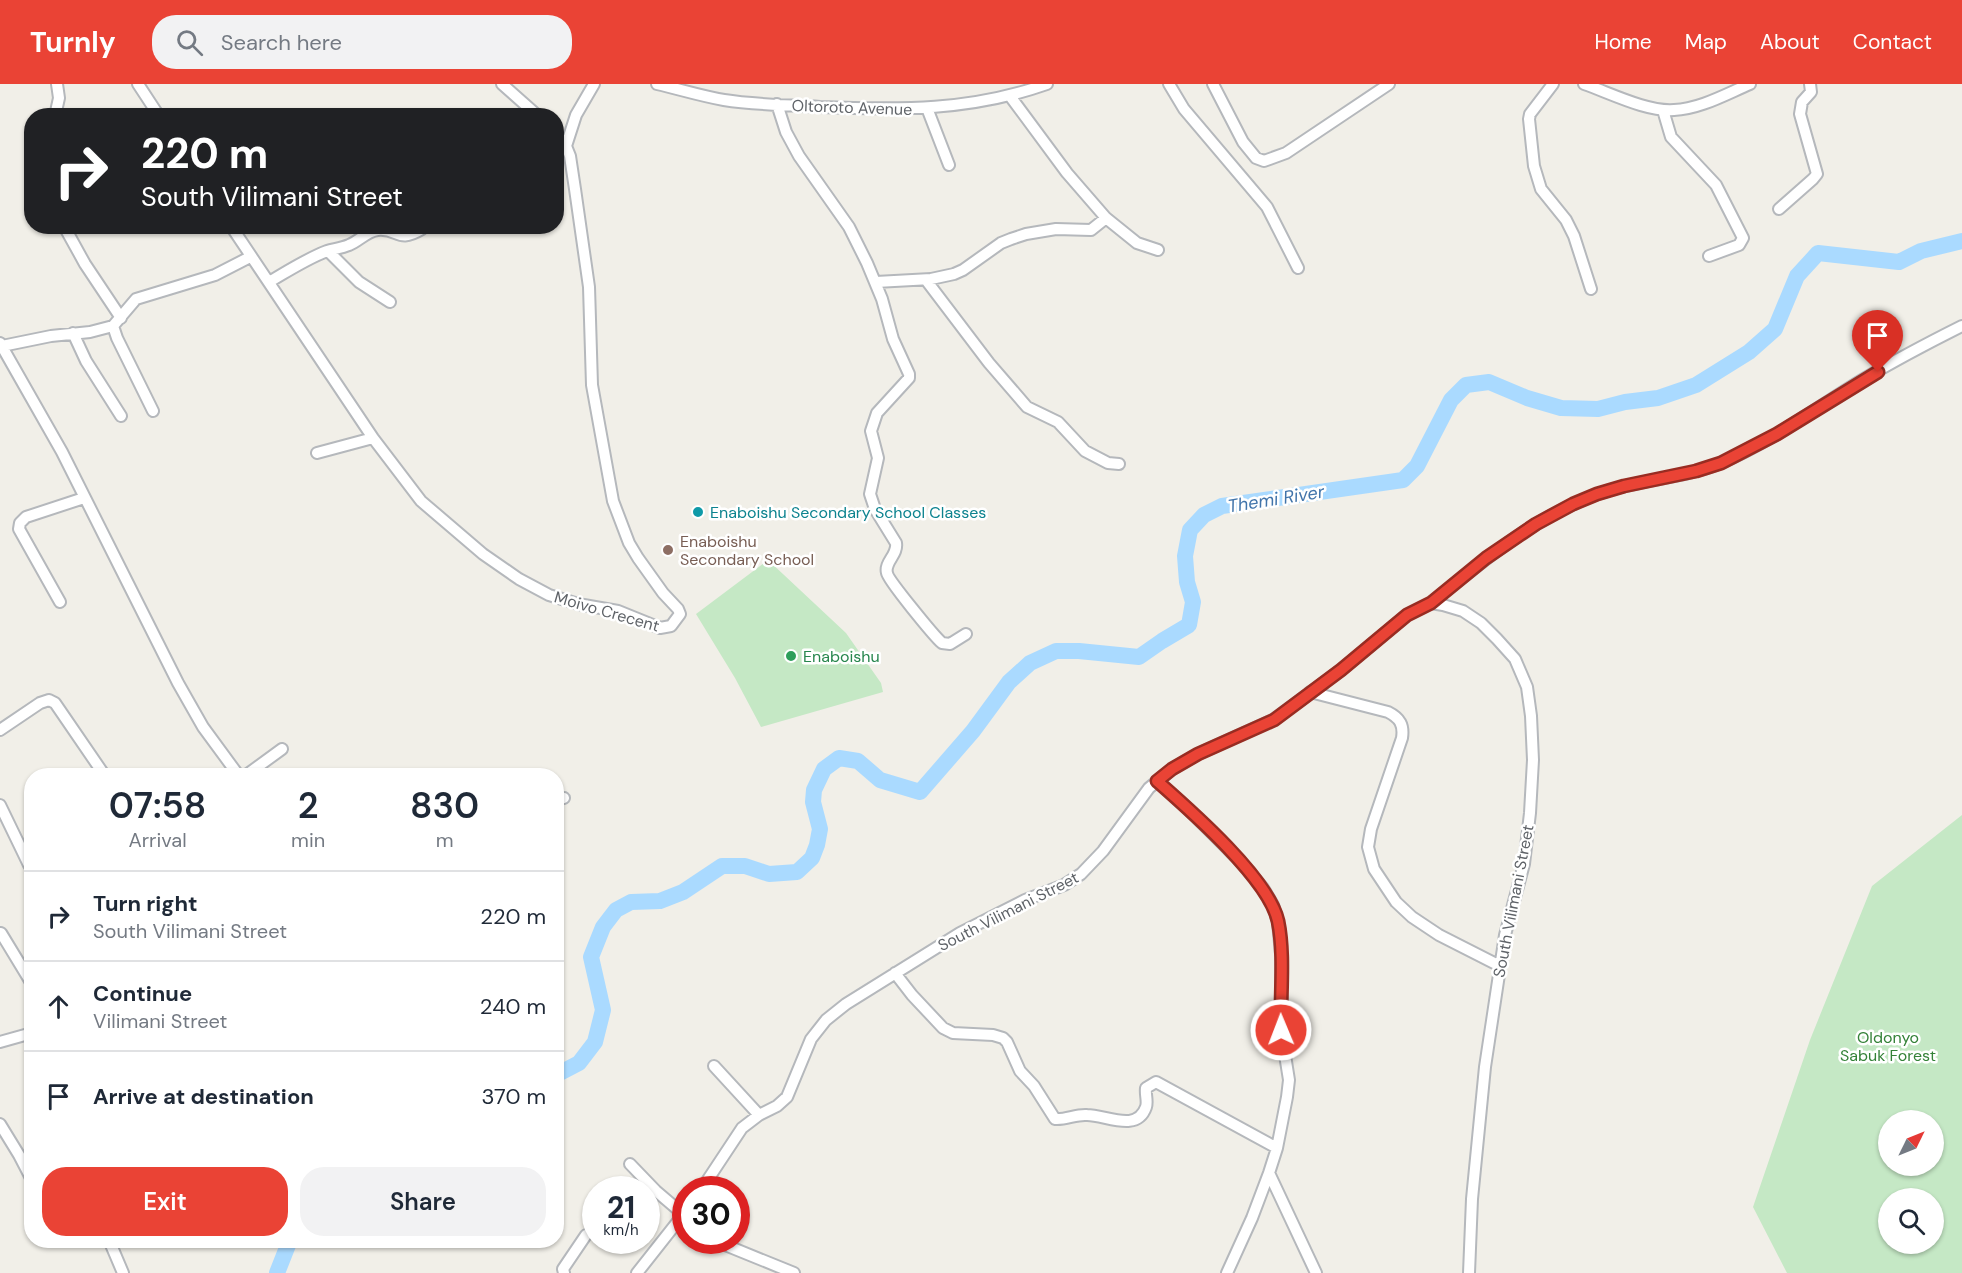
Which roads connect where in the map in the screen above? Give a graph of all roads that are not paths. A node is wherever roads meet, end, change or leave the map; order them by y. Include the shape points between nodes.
1 (57, 84) edge
2 (138, 84) edge
3 (502, 84) edge
4 (594, 84) edge
5 (657, 84) edge
6 (1047, 84) edge
7 (1169, 84) edge
8 (1213, 84) edge
9 (1389, 84) edge
10 (1553, 84) edge
11 (1584, 84) edge
12 (1750, 84) edge
13 (1810, 84) edge
14 (1010, 96) junction
15 (777, 104) junction
16 (57, 108) edge
17 (154, 108) edge
18 (529, 108) edge
19 (927, 108) junction
20 (1663, 110) junction
21 (564, 144) edge
22 (566, 146) junction
23 (949, 165) dead end
24 (1779, 208) dead end
25 (1106, 218) junction
26 (68, 234) edge
27 (236, 234) edge
28 (368, 234) edge
29 (393, 234) edge
30 (414, 234) edge
31 (1158, 250) dead end
32 (328, 251) junction
33 (1709, 256) dead end
34 (250, 257) junction
35 (1298, 268) dead end
36 (926, 280) junction
37 (269, 282) junction
38 (876, 282) junction
39 (1591, 289) dead end
40 (390, 302) dead end
41 (117, 322) junction
42 (1962, 326) edge
43 (73, 333) junction
44 (1, 344) edge
45 (153, 411) dead end
46 (120, 416) dead end
47 (373, 438) junction
48 (318, 453) dead end
49 (1119, 464) dead end
50 (84, 498) junction
51 (60, 602) dead end
52 (1431, 603) junction
53 (966, 634) dead end
54 (1310, 692) junction
55 (0, 730) edge
56 (282, 749) dead end
57 (100, 768) edge
58 (233, 768) edge
59 (256, 768) edge
60 (1157, 781) junction
61 (0, 806) edge
62 (24, 855) edge
63 (1, 933) edge
64 (1500, 966) junction
65 (24, 971) edge
66 (895, 973) junction
67 (24, 1035) edge
68 (0, 1042) edge
69 (714, 1066) dead end
70 (759, 1115) junction
71 (0, 1124) edge
72 (1277, 1148) junction
73 (630, 1164) dead end
74 (24, 1165) edge
75 (1269, 1173) junction
76 (710, 1176) edge
77 (672, 1207) edge
78 (672, 1231) edge
79 (582, 1239) edge
80 (112, 1248) edge
81 (747, 1254) edge
82 (123, 1273) edge
83 (564, 1273) edge
84 (636, 1273) edge
85 (794, 1273) edge
86 (1227, 1273) edge
87 (1316, 1273) edge
88 (1469, 1273) edge

1 - 16 street
2 - 17 street
3 - 18 street
4 - 22 street via 576,115
5 - 15 street, Oltoroto Avenue via 723,100
6 - 14 street, Oltoroto Avenue
7 - 35 street via 1185,109 1267,207
8 - 9 street via 1243,142 1257,158 1264,160 1286,153
10 - 39 street via 1530,114 1534,166 1541,189 1574,236
11 - 20 street
12 - 20 street via 1687,109
13 - 24 street via 1811,92 1802,102 1800,114 1817,174
14 - 19 street, Oltoroto Avenue
14 - 25 street
15 - 19 street, Oltoroto Avenue
15 - 38 street via 798,156 849,227
19 - 23 street
20 - 33 street via 1671,137 1716,185 1743,238 1739,245
21 - 22 street, Moivo Crecent
22 - 47 street, Moivo Crecent via 589,287 592,385 612,501 629,543 648,574 678,609 678,618 671,626 660,628 618,611 549,595 519,579 483,554 422,501
25 - 31 street via 1137,243
25 - 36 street via 1091,230 1056,229 1019,236 1001,243 963,270
26 - 41 street
27 - 34 street, Moivo Crecent
28 - 32 street
29 - 30 street
32 - 37 street
32 - 40 street via 359,282
34 - 37 street, Moivo Crecent
34 - 41 street via 215,275 136,299
36 - 38 street
36 - 49 street via 1027,407 1058,422 1085,451
37 - 47 street, Moivo Crecent
38 - 53 street via 893,339 909,374 877,413 872,431 878,458 870,494 897,549 886,571 942,643 950,644
41 - 43 street via 90,332
41 - 45 street via 117,338
42 - 52 street via 1721,463 1624,486 1573,504 1510,541
43 - 44 street
43 - 46 street
44 - 50 street
47 - 48 street
50 - 51 street via 26,517 20,523 19,529
50 - 58 street via 177,683
52 - 54 street, South Vilimani Street via 1407,615
52 - 64 street, South Vilimani Street via 1463,611 1481,623 1515,659 1527,687 1533,760 1530,813 1524,864
54 - 60 street, South Vilimani Street via 1274,720 1198,754
54 - 64 street via 1388,712 1399,720 1402,738 1371,829 1368,847 1374,869 1396,902 1413,917
55 - 57 street via 49,700 55,703
56 - 59 street
60 - 66 street, South Vilimani Street via 1081,874 970,928
60 - 72 street via 1240,861 1273,904 1281,954 1281,1030 1289,1080
61 - 62 street
63 - 65 street
64 - 88 street, South Vilimani Street via 1485,1067
66 - 70 street, South Vilimani Street via 825,1020 803,1054 787,1097
66 - 72 street via 943,1028 953,1033 1003,1038 1020,1071 1055,1119 1089,1114 1132,1121 1146,1107 1146,1088 1156,1082
67 - 68 street
69 - 70 street
70 - 76 street, South Vilimani Street via 735,1137
71 - 74 street
72 - 75 street
73 - 77 street
75 - 86 street
75 - 87 street
78 - 84 street
79 - 83 street
80 - 82 street
81 - 85 street

